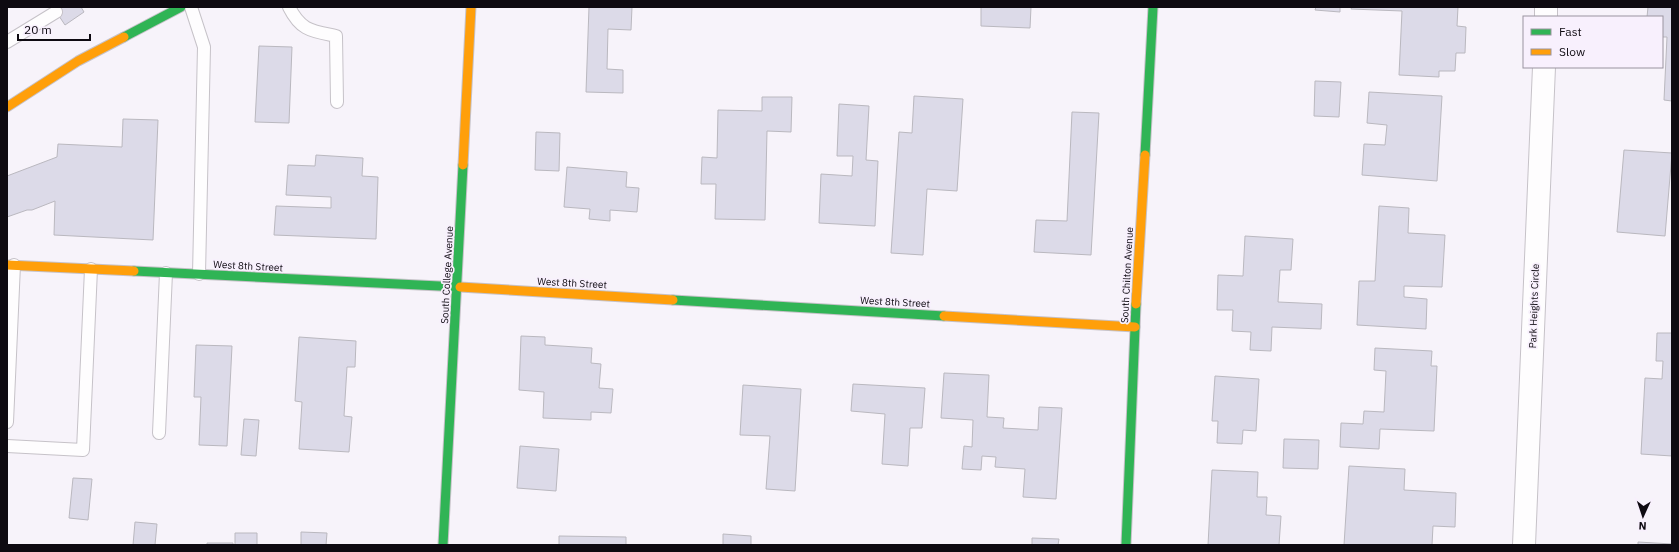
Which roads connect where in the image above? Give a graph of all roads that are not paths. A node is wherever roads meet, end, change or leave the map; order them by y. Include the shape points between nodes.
1 (181, 7) edge
2 (190, 7) edge
3 (289, 7) edge
4 (471, 7) edge
5 (1153, 7) edge
6 (56, 12) dead end
7 (7, 42) edge
8 (1544, 68) edge
9 (336, 102) dead end
10 (7, 107) edge
11 (10, 265) edge
12 (91, 269) junction
13 (166, 273) junction
14 (199, 274) junction
15 (458, 287) junction
16 (1135, 327) junction
17 (7, 422) edge
18 (159, 433) dead end
19 (7, 446) edge
20 (443, 545) edge
21 (1126, 545) edge
22 (1524, 545) edge

1 - 10 street via 78,61
2 - 14 lane via 204,47
3 - 9 lane via 294,17 309,30 336,36
4 - 15 street, South College Avenue
5 - 16 street, South Chilton Avenue
6 - 7 lane
8 - 22 street, Park Heights Circle
11 - 12 street, West 8th Street
11 - 17 lane
12 - 13 street, West 8th Street
12 - 19 lane via 83,450
13 - 14 street, West 8th Street
13 - 18 lane
14 - 15 street, West 8th Street
15 - 16 street, West 8th Street
15 - 20 street, South College Avenue
16 - 21 street, South Chilton Avenue

